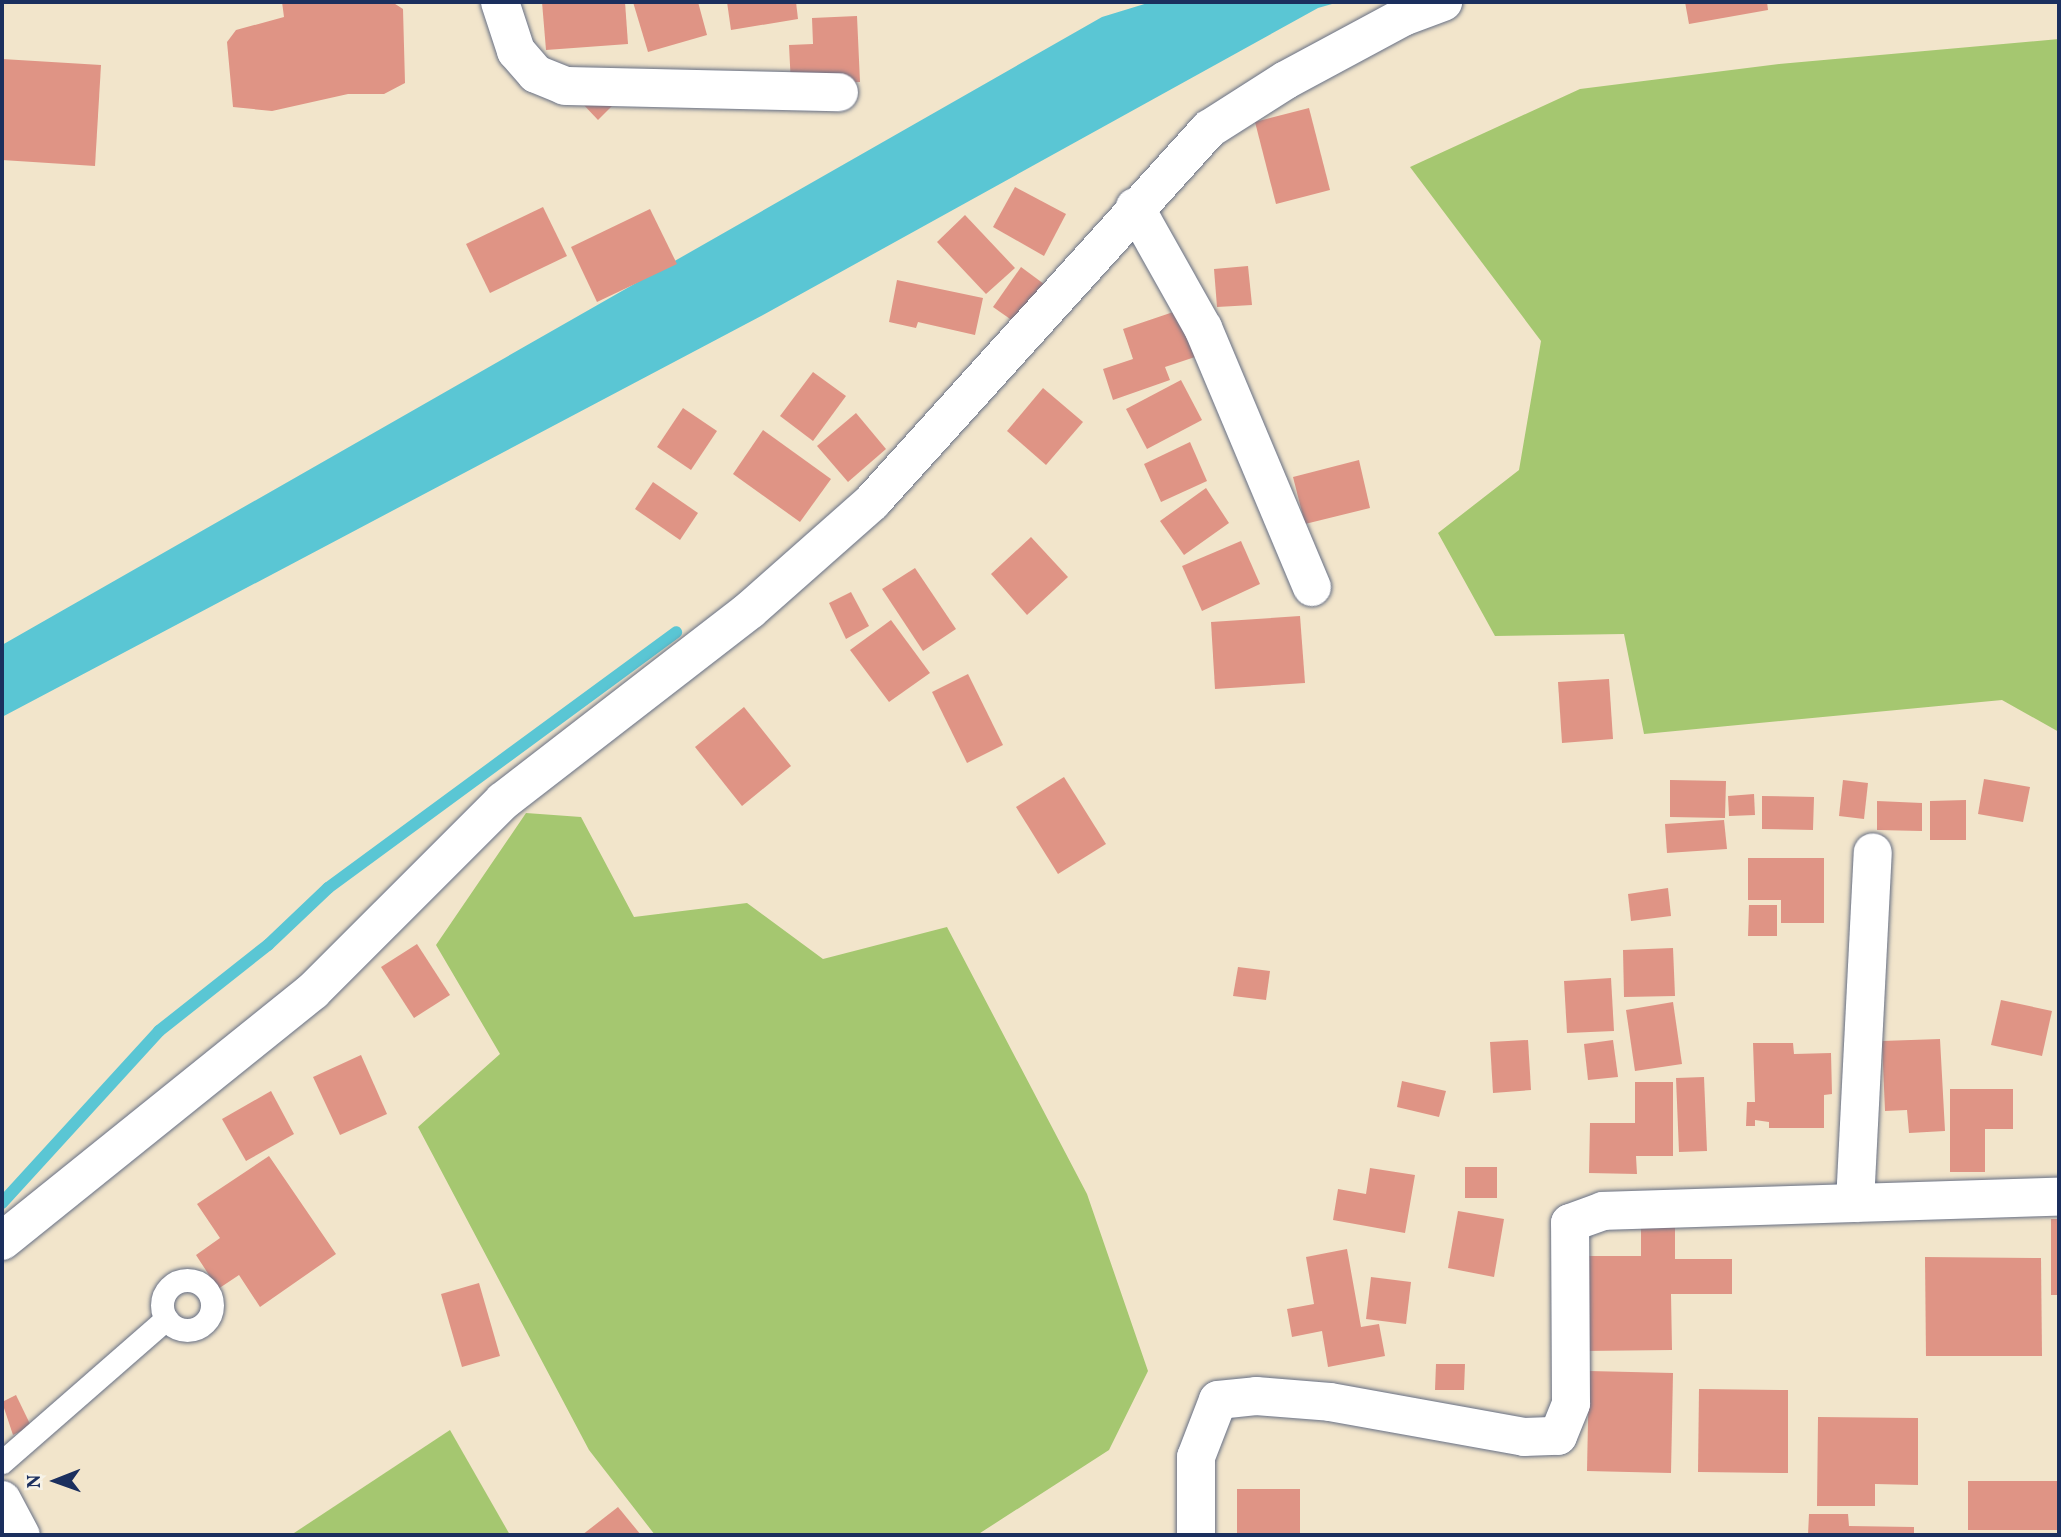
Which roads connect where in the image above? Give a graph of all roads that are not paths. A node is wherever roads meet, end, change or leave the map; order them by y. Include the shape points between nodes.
1 (500, 2) edge
2 (1443, 2) edge
3 (839, 92) dead end
4 (1135, 207) junction
5 (1312, 587) dead end
6 (1874, 852) dead end
7 (2059, 1197) edge
8 (1855, 1203) junction
9 (2, 1241) edge
10 (166, 1319) dead end
11 (2, 1462) edge
12 (2, 1500) edge
13 (21, 1535) edge
14 (1196, 1535) edge

1 - 3 street via 516,51 536,74 565,86
2 - 4 street via 1403,17 1286,80 1209,129
4 - 5 street via 1203,328
4 - 9 street via 872,502 750,610 503,801 313,991
6 - 8 street
7 - 8 street
8 - 14 street via 1603,1211 1570,1223 1571,1404 1559,1436 1524,1437 1330,1402 1256,1396 1218,1400 1196,1457
10 - 11 lane
12 - 13 street

